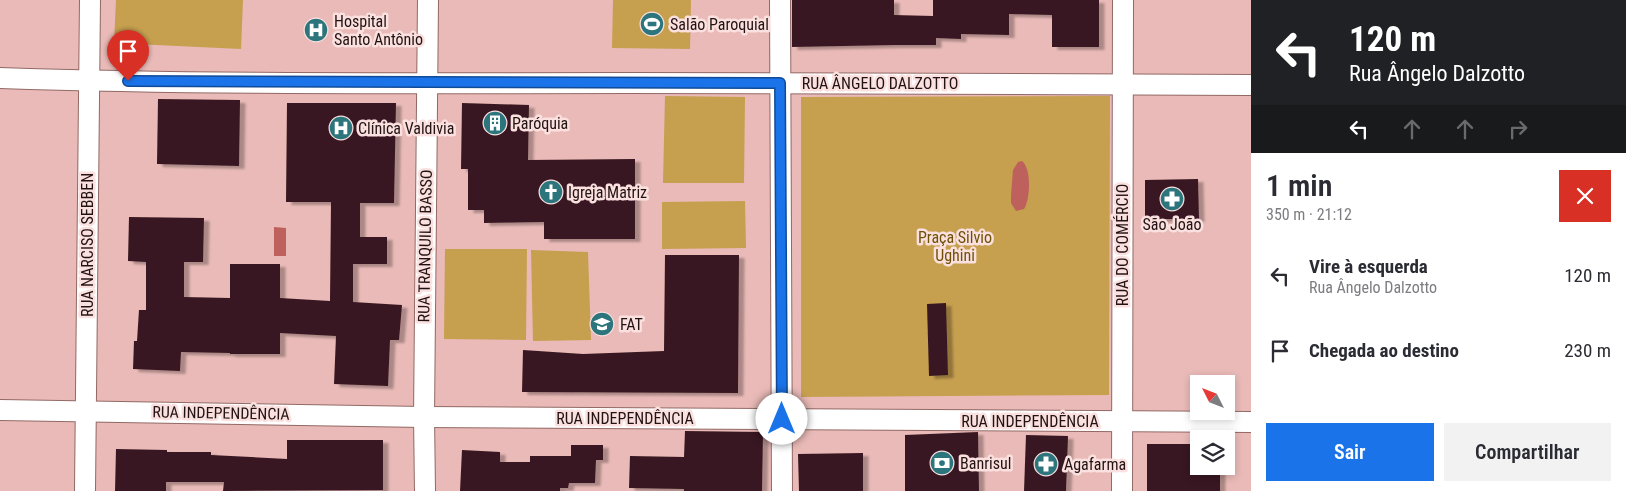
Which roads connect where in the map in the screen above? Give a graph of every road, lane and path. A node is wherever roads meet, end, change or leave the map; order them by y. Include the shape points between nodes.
1 (90, 0) edge
2 (428, 0) edge
3 (780, 0) edge
4 (1123, 0) edge
5 (0, 78) edge
6 (88, 81) junction
7 (427, 83) junction
8 (780, 83) junction
9 (1122, 85) junction
10 (1251, 85) edge
11 (0, 410) edge
12 (86, 411) junction
13 (424, 417) junction
14 (782, 419) junction
15 (1122, 422) junction
16 (1251, 422) edge
17 (85, 491) edge
18 (425, 491) edge
19 (782, 491) edge
20 (1122, 491) edge

1 - 6 street, RUA NARCISO SEBBEN
2 - 7 street, RUA TRANQUILO BASSO
3 - 8 street
4 - 9 street, RUA DO COMÉRCIO
5 - 6 street, RUA ÂNGELO DALZOTTO
6 - 7 street, RUA ÂNGELO DALZOTTO
6 - 12 street, RUA NARCISO SEBBEN
7 - 8 street, RUA ÂNGELO DALZOTTO
7 - 13 street, RUA TRANQUILO BASSO
8 - 9 street, RUA ÂNGELO DALZOTTO
8 - 14 street
9 - 10 street, RUA ÂNGELO DALZOTTO
9 - 15 street, RUA DO COMÉRCIO
11 - 12 street, RUA INDEPENDÊNCIA
12 - 13 street, RUA INDEPENDÊNCIA
12 - 17 street, RUA NARCISO SEBBEN
13 - 14 street, RUA INDEPENDÊNCIA
13 - 18 street, RUA TRANQUILO BASSO
14 - 15 street, RUA INDEPENDÊNCIA
14 - 19 street
15 - 16 street, RUA INDEPENDÊNCIA
15 - 20 street, RUA DO COMÉRCIO

